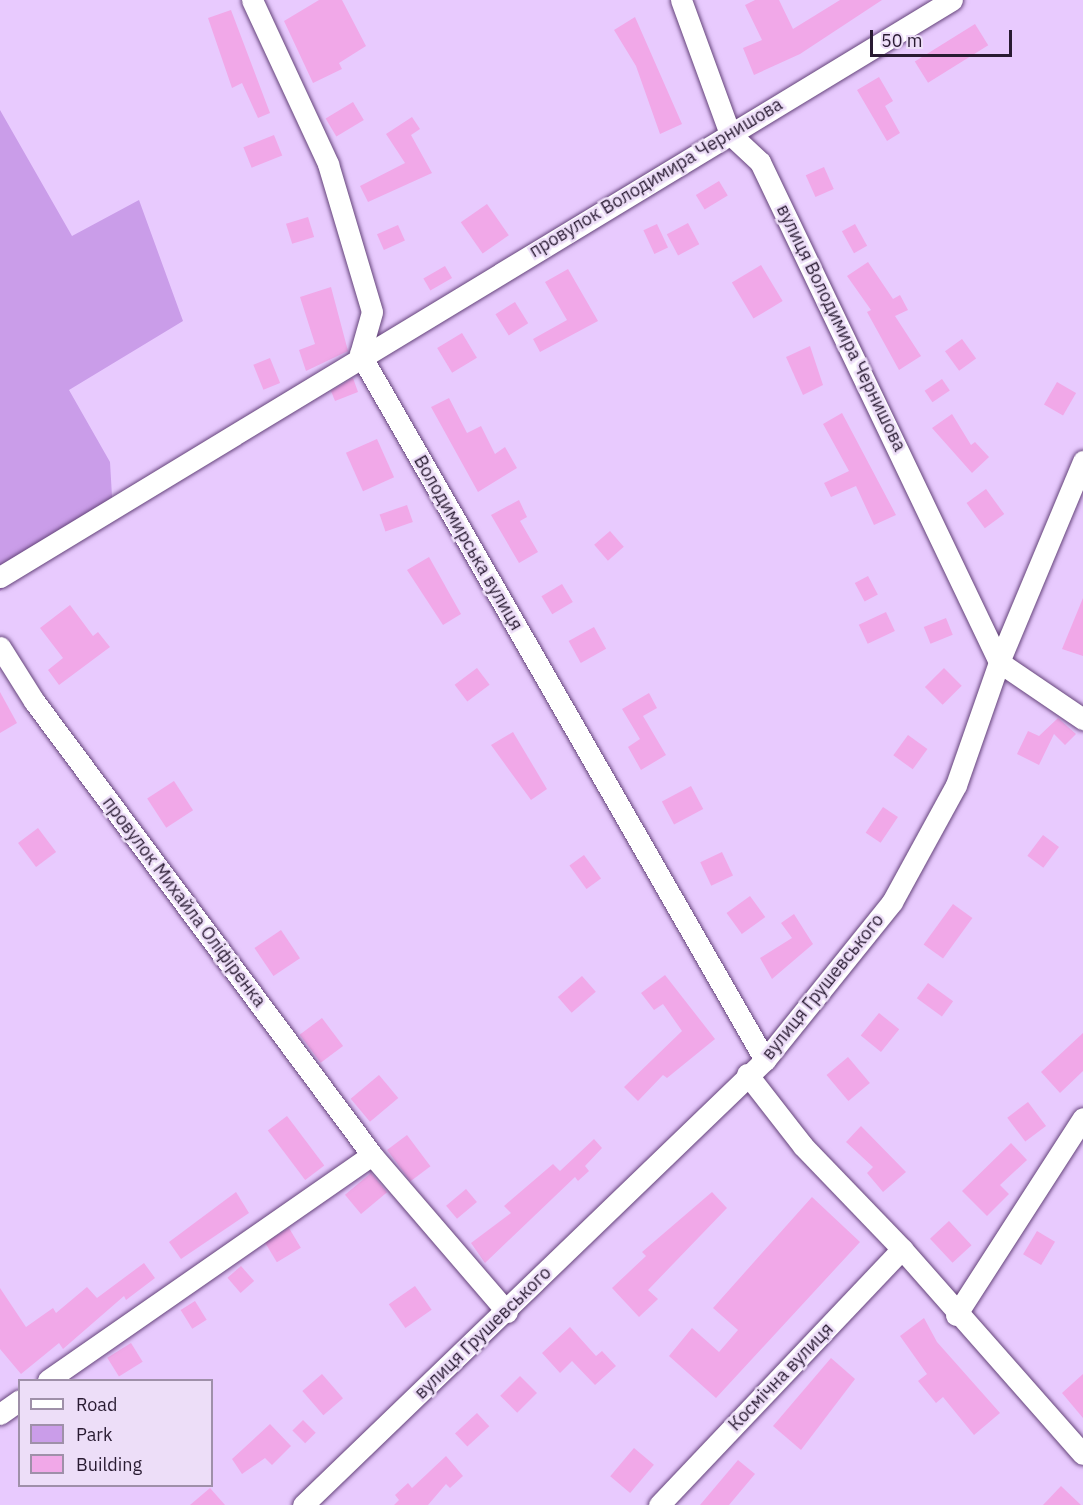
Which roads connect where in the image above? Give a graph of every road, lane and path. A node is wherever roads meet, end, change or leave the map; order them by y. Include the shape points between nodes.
1 (252, 0) edge
2 (681, 0) edge
3 (952, 0) edge
4 (730, 134) junction
5 (360, 354) junction
6 (1083, 462) edge
7 (0, 577) edge
8 (0, 647) edge
9 (999, 662) junction
10 (1083, 719) edge
11 (765, 1060) junction
12 (747, 1074) junction
13 (1083, 1118) edge
14 (372, 1155) junction
15 (902, 1249) junction
16 (507, 1312) junction
17 (956, 1315) junction
18 (49, 1379) edge
19 (18, 1401) edge
20 (0, 1414) edge
21 (1083, 1454) edge
22 (303, 1505) edge
23 (659, 1505) edge

1 - 5 street via 328,164 372,312
2 - 4 street, вулиця Володимира Чернишова
3 - 4 street, провулок Володимира Чернишова
4 - 5 street, провулок Володимира Чернишова
4 - 9 street, вулиця Володимира Чернишова via 760,162
5 - 7 street
5 - 11 street, Володимирська вулиця
6 - 9 street, вулиця Грушевського
8 - 14 street, провулок Михайла Оліфіренка via 34,701
9 - 10 street
9 - 11 street, вулиця Грушевського via 956,785 892,902
11 - 12 street, вулиця Грушевського
12 - 15 street via 803,1146
12 - 16 street, вулиця Грушевського
13 - 17 street
14 - 16 street, провулок Михайла Оліфіренка
14 - 18 street
15 - 17 street
15 - 23 street, Космічна вулиця
16 - 22 street, вулиця Грушевського
17 - 21 street
19 - 20 street

